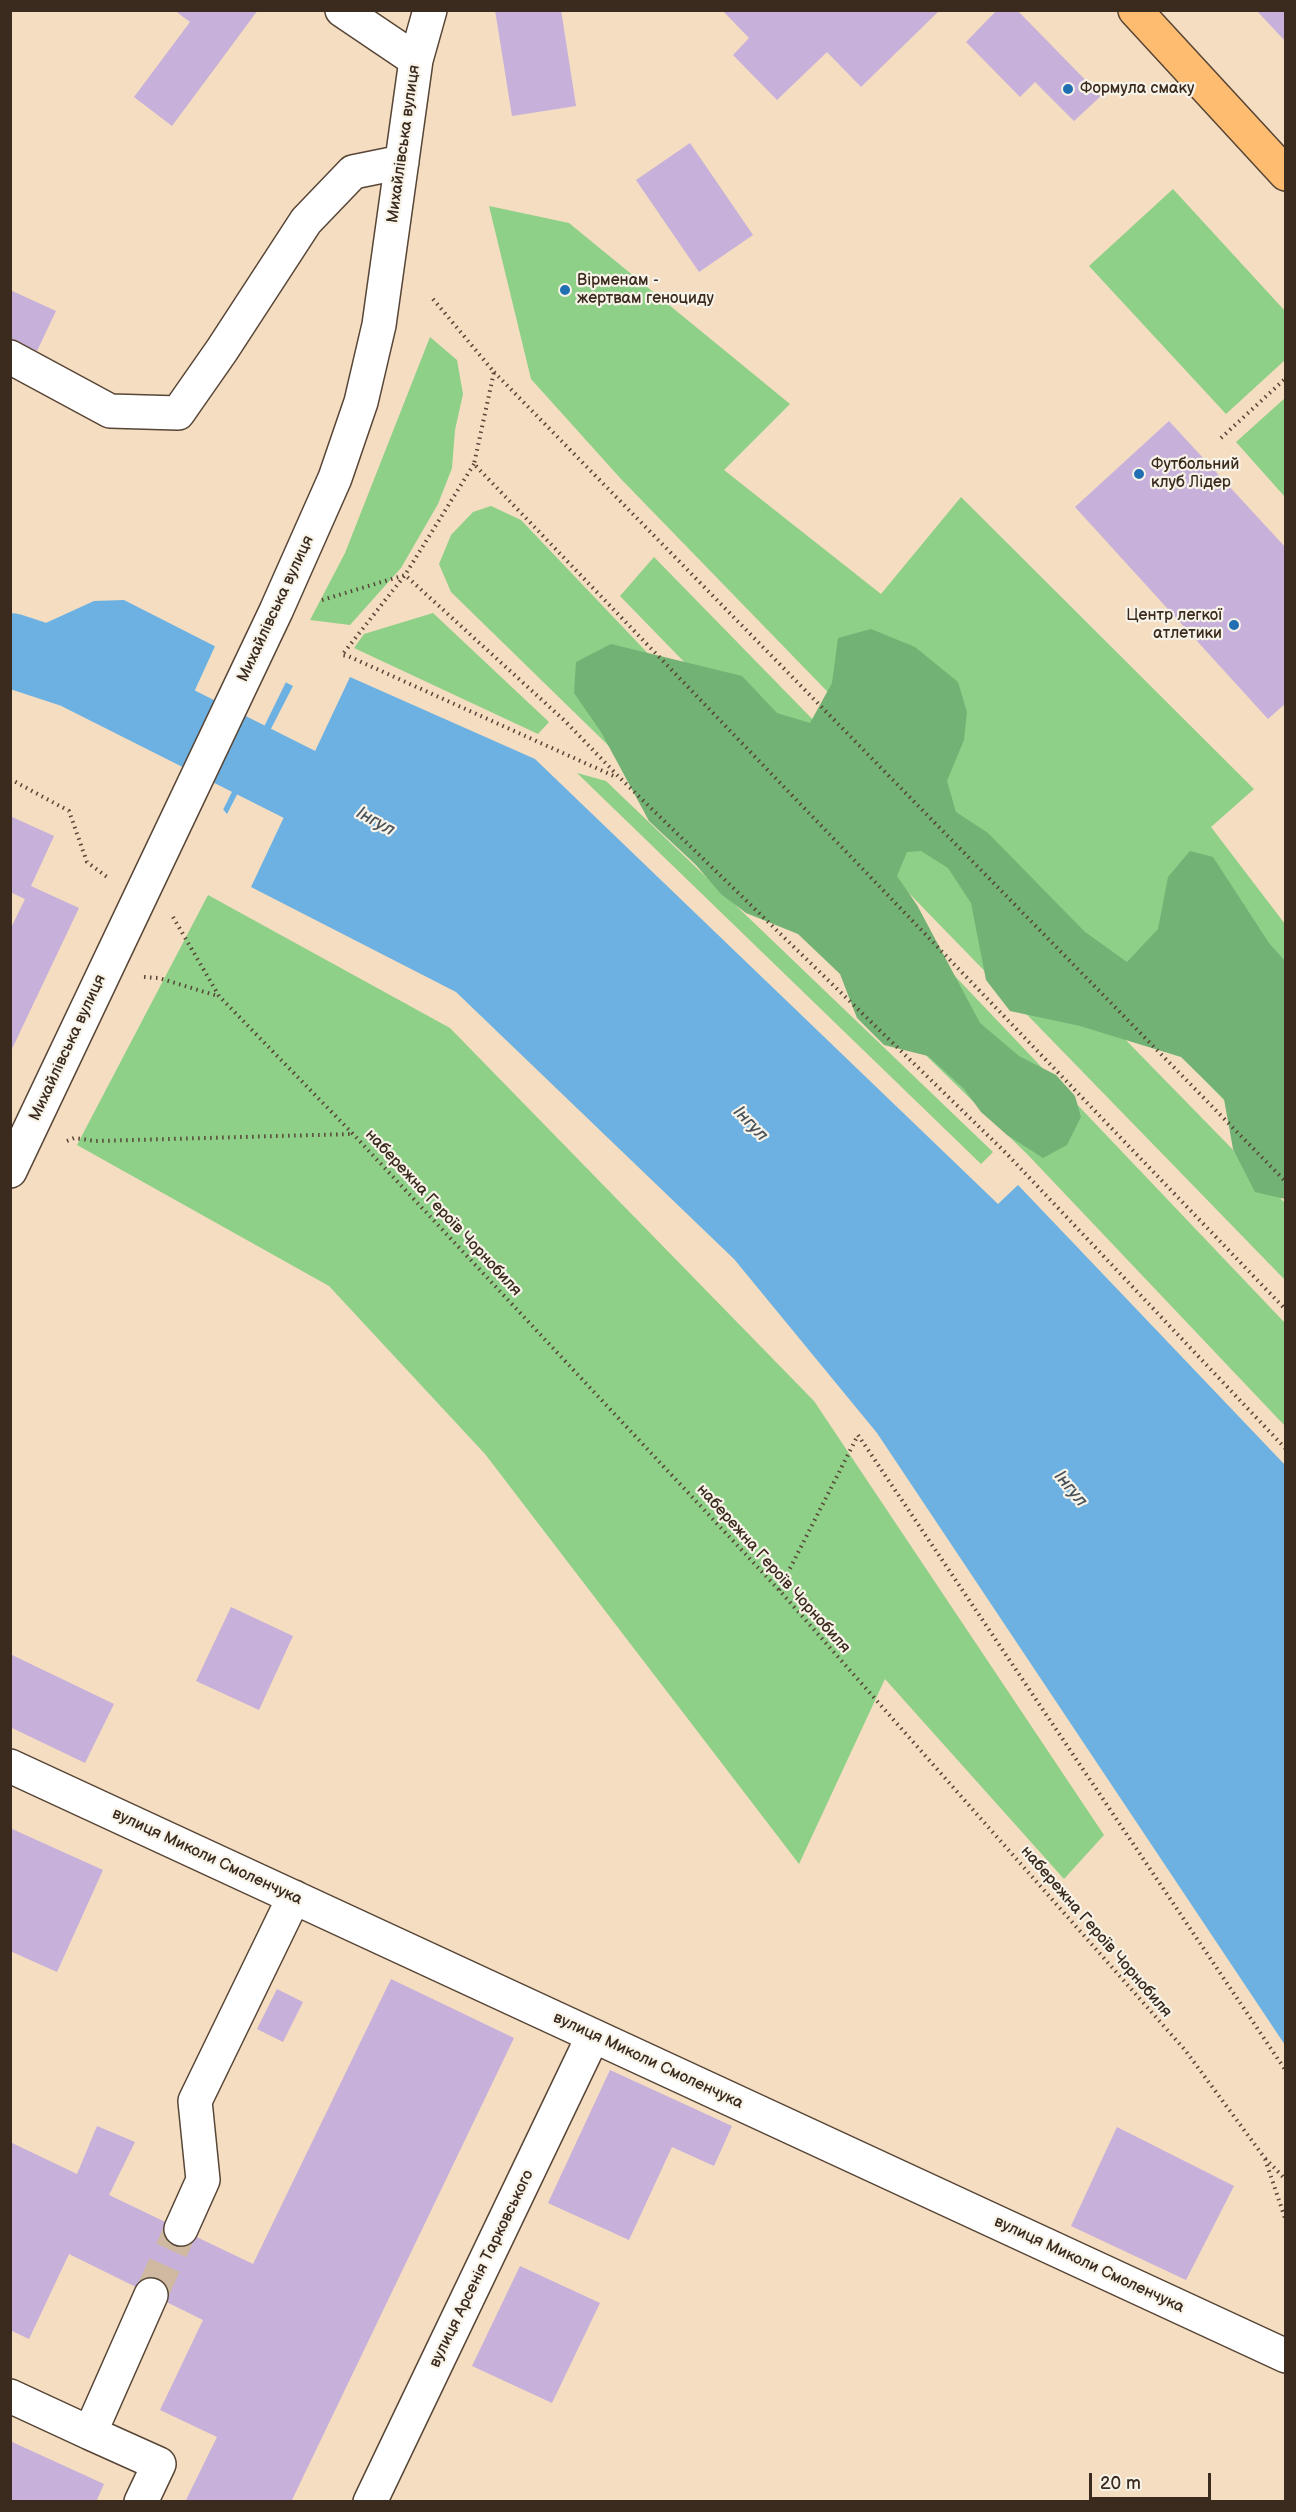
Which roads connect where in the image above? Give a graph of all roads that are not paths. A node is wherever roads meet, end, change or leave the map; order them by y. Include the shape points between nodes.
1 (342, 10) edge
2 (430, 10) edge
3 (1135, 10) edge
4 (416, 60) junction
5 (402, 162) junction
6 (1286, 174) edge
7 (10, 357) edge
8 (10, 1171) edge
9 (10, 1766) edge
10 (294, 1897) junction
11 (593, 2036) junction
12 (181, 2229) tunnel mouth
13 (152, 2295) tunnel mouth
14 (1286, 2356) edge
15 (10, 2396) edge
16 (90, 2433) junction
17 (141, 2502) edge
18 (370, 2502) edge

1 - 4 street
2 - 4 street, Михайлівська вулиця
3 - 6 main road
4 - 5 street, Михайлівська вулиця
5 - 7 street via 353,172 306,221 178,413 110,411
5 - 8 street, Михайлівська вулиця via 379,325 361,402 335,478 276,611
9 - 10 street, вулиця Миколи Смоленчука
10 - 11 street, вулиця Миколи Смоленчука
10 - 12 street via 195,2101 203,2180
11 - 14 street, вулиця Миколи Смоленчука
11 - 18 street, вулиця Арсенія Тарковського
13 - 16 street
15 - 16 street
16 - 17 street via 159,2464

